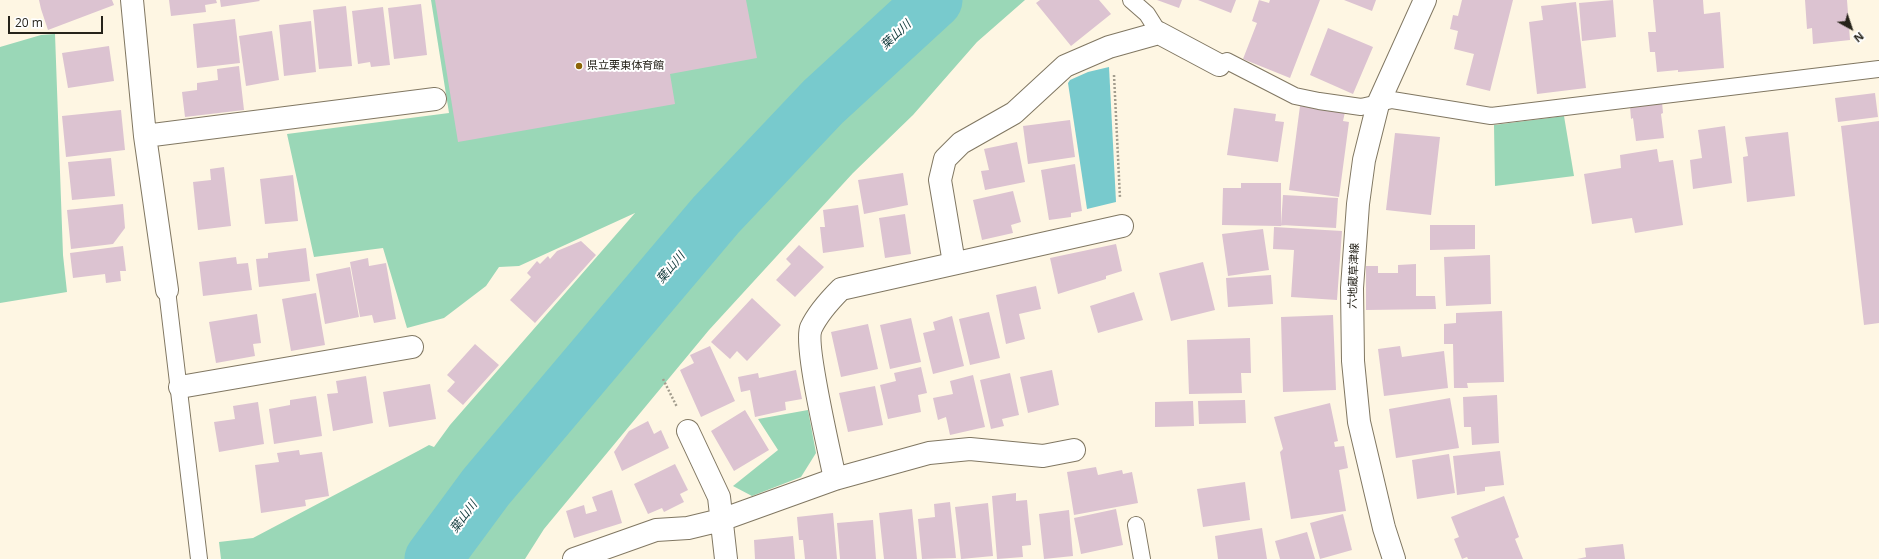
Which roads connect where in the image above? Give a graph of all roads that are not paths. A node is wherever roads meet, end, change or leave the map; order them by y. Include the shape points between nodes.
1 (132, 0) edge
2 (1131, 0) edge
3 (1425, 0) edge
4 (1158, 33) junction
5 (1219, 65) joint
6 (1879, 69) edge
7 (435, 99) dead end
8 (1378, 104) junction
9 (145, 136) junction
10 (1122, 226) road end
11 (954, 263) junction
12 (167, 290) joint
13 (412, 347) dead end
14 (180, 387) junction
15 (688, 431) dead end
16 (1074, 450) dead end
17 (835, 479) junction
18 (722, 520) junction
19 (1136, 525) dead end
20 (199, 559) edge
21 (574, 559) edge
22 (726, 559) edge
23 (1142, 559) edge
24 (1394, 559) edge

1 - 9 street
2 - 4 lane via 1147,14
3 - 8 street, 六地蔵草津線
4 - 5 street
4 - 11 street via 1112,47 1065,66 1014,113 961,142 945,159 940,180
5 - 8 lane via 1227,61 1295,96 1361,107
6 - 8 lane via 1491,116 1392,100
7 - 9 street
8 - 24 street, 六地蔵草津線 via 1364,160 1358,204 1352,288 1353,361 1359,422 1384,528
9 - 12 street
10 - 11 street
11 - 17 street via 841,290 825,305 810,330 811,355
12 - 14 lane
13 - 14 street
14 - 20 lane
15 - 18 street via 718,497
16 - 17 street via 1043,456 970,449 930,452
17 - 18 street
18 - 21 street via 688,528 656,530
18 - 22 street
19 - 23 lane

